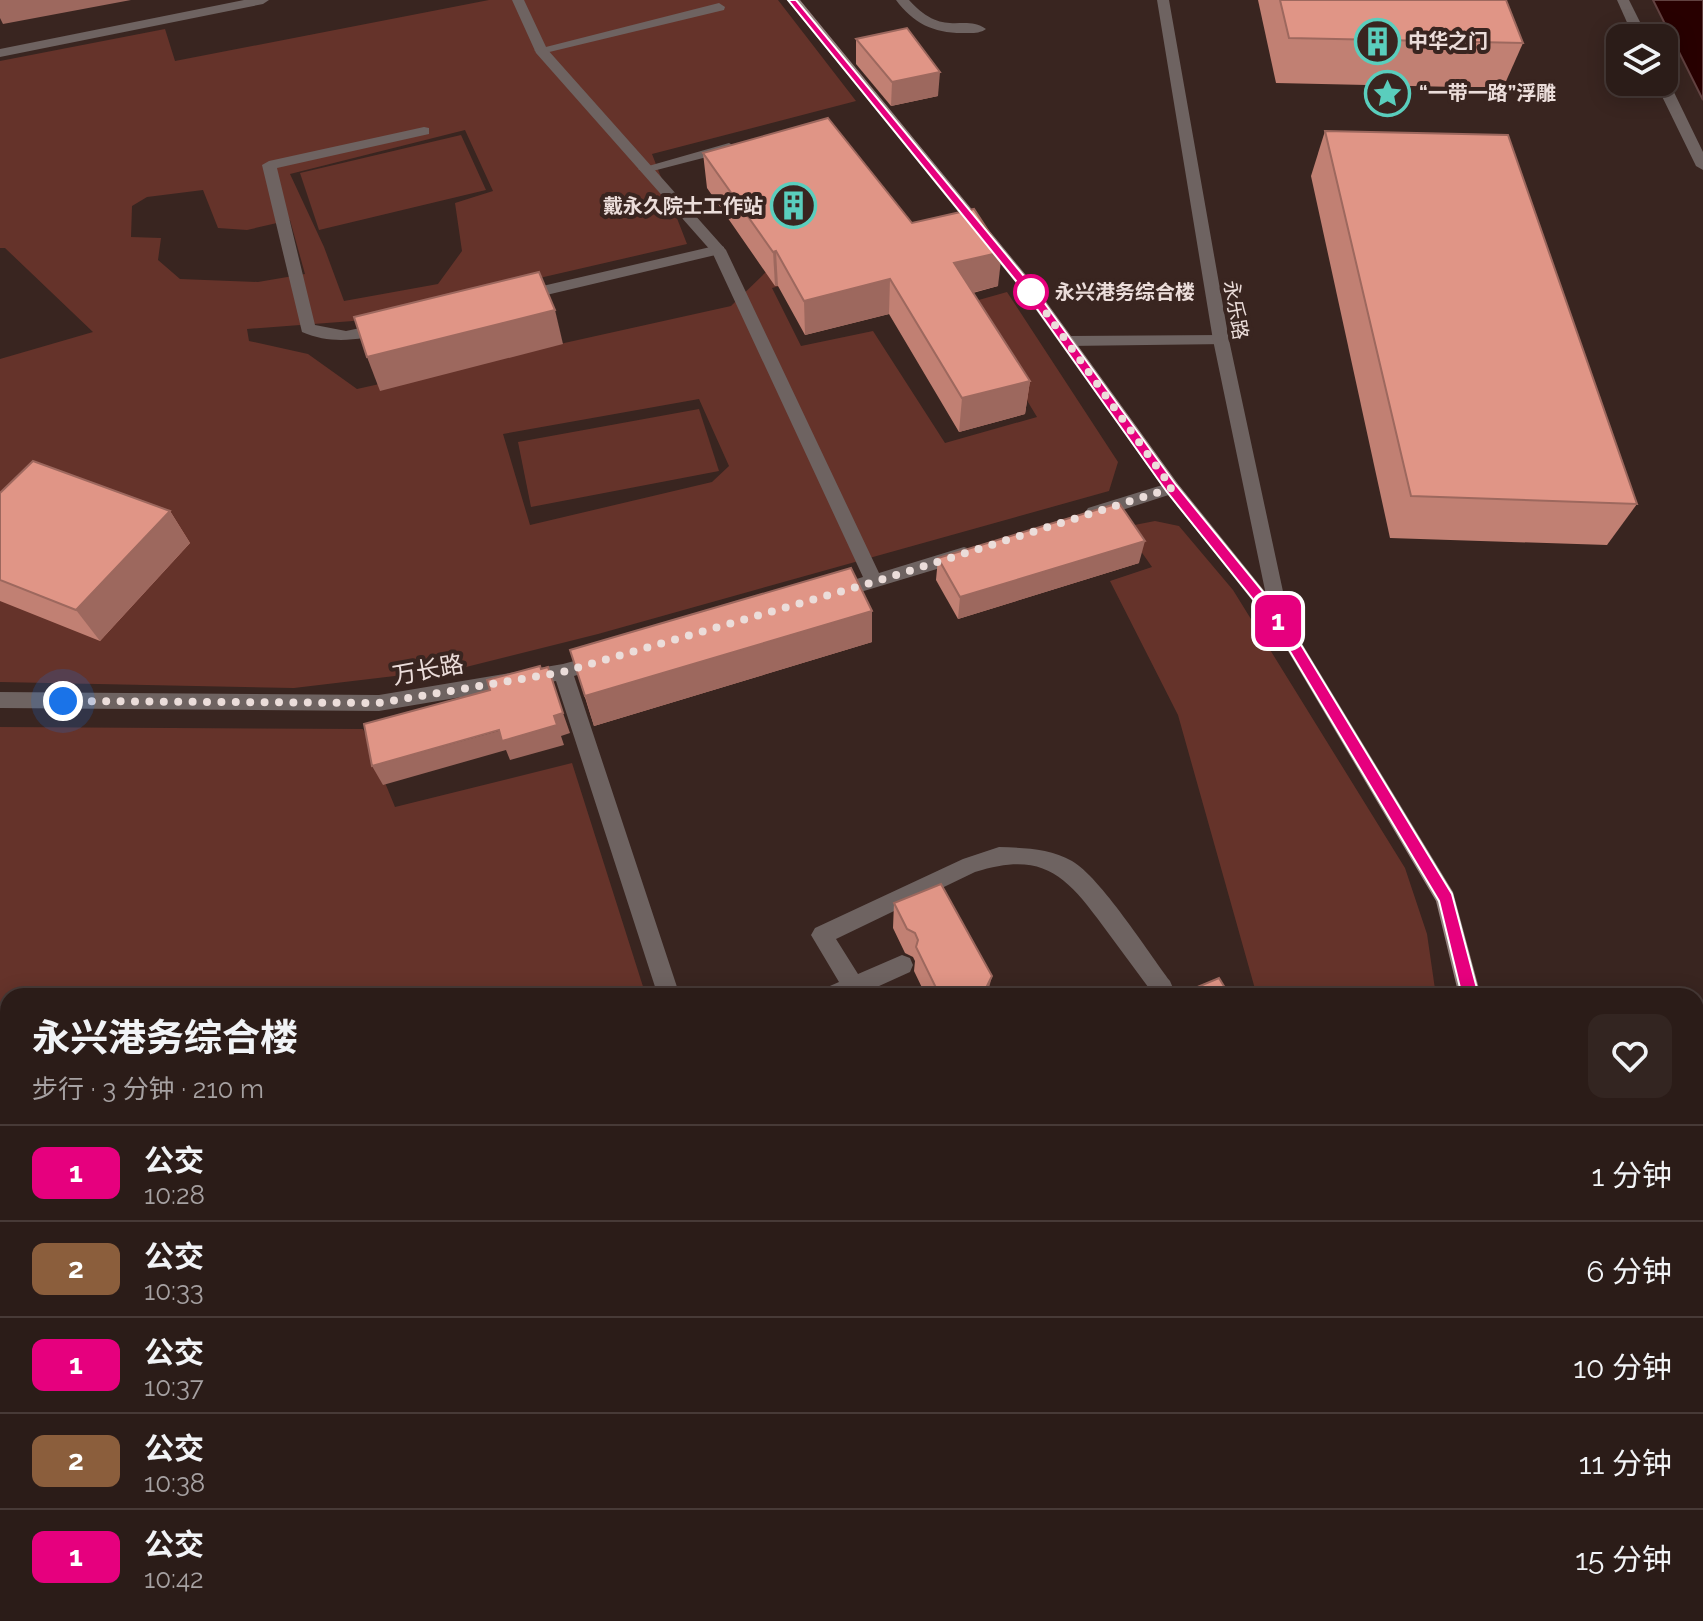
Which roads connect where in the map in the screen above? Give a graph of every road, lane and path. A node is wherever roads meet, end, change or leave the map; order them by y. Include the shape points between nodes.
1 (263, 0) edge
2 (518, 0) edge
3 (793, 0) edge
4 (902, 0) edge
5 (1163, 0) edge
6 (1623, 0) edge
7 (719, 7) dead end
8 (1634, 24) edge
9 (980, 29) dead end
10 (541, 50) junction
11 (0, 53) edge
12 (1669, 96) edge
13 (424, 131) dead end
14 (748, 143) edge
15 (1703, 166) edge
16 (645, 169) junction
17 (719, 250) junction
18 (508, 299) edge
19 (403, 323) edge
20 (1221, 340) junction
21 (1068, 341) junction
22 (1172, 488) junction
23 (1082, 516) edge
24 (978, 549) edge
25 (874, 582) junction
26 (815, 599) edge
27 (1281, 624) junction
28 (622, 654) edge
29 (563, 672) junction
30 (0, 700) edge
31 (902, 965) dead end
32 (854, 987) joint
33 (666, 988) edge
34 (1162, 988) dead end
35 (1468, 988) edge

1 - 11 street
2 - 10 street
3 - 21 street
4 - 9 street via 930,26
5 - 20 street, 永乐路
6 - 8 street
7 - 10 street
10 - 16 street
12 - 15 street
13 - 19 street via 269,165 308,328 343,337
14 - 16 street
16 - 17 street
17 - 18 street
17 - 25 street
20 - 21 street
20 - 27 street, 永乐路
21 - 22 street
22 - 23 street
22 - 27 street
24 - 25 street
25 - 26 street
27 - 35 street via 1446,899
28 - 29 street, 万长路
29 - 30 street, 万长路 via 379,703
29 - 33 street
31 - 32 street
32 - 34 street via 822,935 999,856 1034,857 1064,867 1083,882

